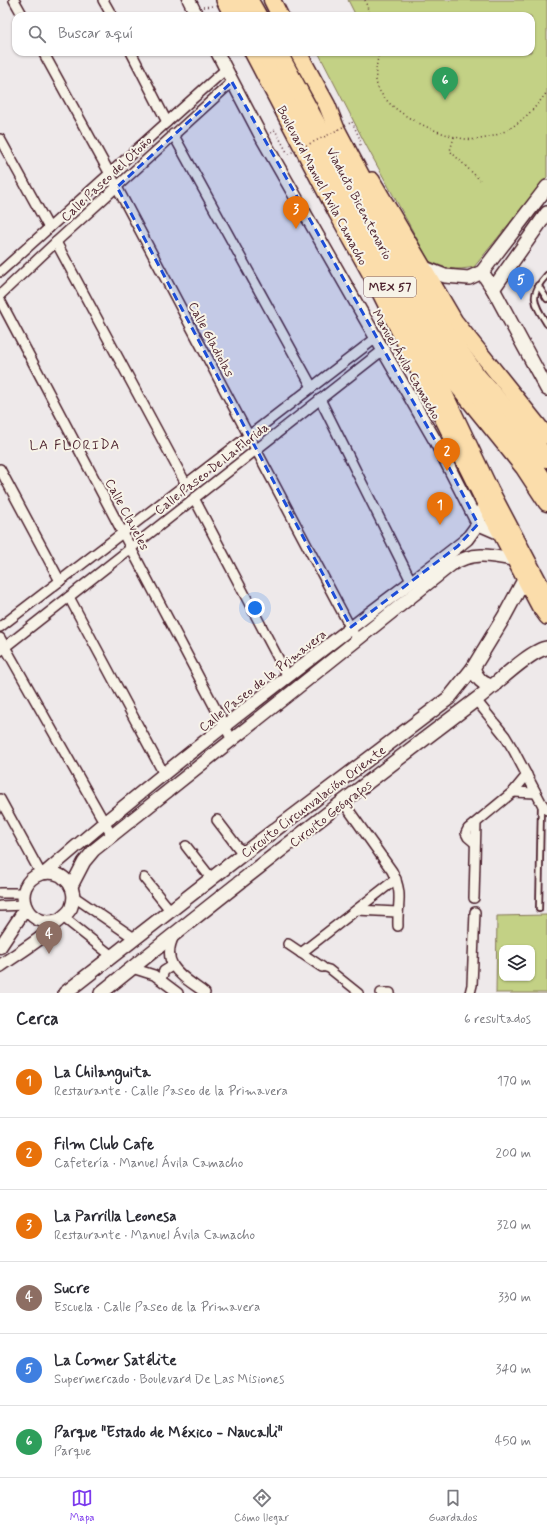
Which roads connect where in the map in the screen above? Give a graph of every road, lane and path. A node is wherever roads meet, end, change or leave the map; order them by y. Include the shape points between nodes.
1 (14, 0) edge
2 (103, 0) edge
3 (272, 0) edge
4 (365, 0) edge
5 (230, 5) edge
6 (193, 8) edge
7 (251, 10) edge
8 (21, 12) edge
9 (110, 12) edge
10 (278, 12) edge
11 (369, 12) edge
12 (45, 56) edge
13 (133, 56) edge
14 (218, 56) edge
15 (254, 56) edge
16 (266, 56) edge
17 (280, 56) edge
18 (300, 56) edge
19 (378, 56) edge
20 (226, 69) junction
21 (232, 82) junction
22 (547, 92) edge
23 (328, 105) junction
24 (167, 122) junction
25 (275, 130) dead end
26 (173, 134) junction
27 (454, 136) junction
28 (0, 139) edge
29 (360, 139) dead end
30 (110, 174) junction
31 (480, 180) dead end
32 (117, 187) junction
33 (547, 187) edge
34 (547, 213) edge
35 (49, 228) junction
36 (56, 242) junction
37 (422, 267) junction
38 (0, 272) edge
39 (482, 272) junction
40 (547, 275) edge
41 (538, 284) junction
42 (493, 288) junction
43 (0, 295) edge
44 (547, 299) edge
45 (0, 300) edge
46 (399, 303) junction
47 (547, 324) edge
48 (376, 338) junction
49 (382, 350) junction
50 (312, 387) junction
51 (547, 389) edge
52 (320, 399) junction
53 (249, 436) junction
54 (547, 436) edge
55 (256, 450) junction
56 (547, 459) edge
57 (0, 469) edge
58 (186, 484) junction
59 (547, 485) edge
60 (194, 498) junction
61 (484, 502) junction
62 (547, 503) edge
63 (478, 524) junction
64 (123, 533) junction
65 (501, 534) junction
66 (131, 548) junction
67 (515, 560) junction
68 (525, 578) junction
69 (60, 581) junction
70 (410, 581) junction
71 (68, 597) junction
72 (547, 599) edge
73 (547, 617) edge
74 (0, 627) edge
75 (351, 627) junction
76 (0, 638) edge
77 (357, 640) junction
78 (547, 648) edge
79 (3, 649) edge
80 (473, 668) junction
81 (288, 677) junction
82 (494, 686) junction
83 (449, 698) junction
84 (476, 700) junction
85 (461, 711) junction
86 (225, 726) junction
87 (232, 740) junction
88 (164, 774) junction
89 (527, 775) junction
90 (513, 792) junction
91 (536, 793) junction
92 (0, 799) edge
93 (343, 802) junction
94 (544, 807) edge
95 (217, 820) dead end
96 (104, 822) junction
97 (476, 823) junction
98 (112, 836) junction
99 (475, 843) junction
100 (186, 846) dead end
101 (243, 854) junction
102 (43, 873) junction
103 (144, 878) dead end
104 (211, 878) junction
105 (396, 879) junction
106 (72, 892) junction
107 (0, 893) edge
108 (474, 898) dead end
109 (25, 902) junction
110 (0, 906) edge
111 (539, 909) dead end
112 (170, 910) junction
113 (357, 910) junction
114 (397, 912) junction
115 (474, 912) dead end
116 (61, 919) junction
117 (398, 926) dead end
118 (174, 936) junction
119 (134, 938) junction
120 (288, 944) dead end
121 (0, 947) edge
122 (301, 952) junction
123 (112, 956) junction
124 (0, 966) edge
125 (172, 966) junction
126 (322, 967) joint
127 (132, 968) junction
128 (161, 979) junction
129 (65, 993) edge
130 (101, 993) edge
131 (178, 993) edge
132 (205, 993) edge
133 (359, 993) edge
134 (381, 993) edge
135 (390, 993) edge
136 (470, 993) edge

1 - 8 street
2 - 9 street
3 - 10 highway
4 - 11 path
5 - 6 path
5 - 7 highway
12 - 30 street, Calle Gladiolas
13 - 24 street
14 - 20 street, Manuel Ávila Camacho
15 - 61 main road, Boulevard Manuel Ávila Camacho via 373,279
16 - 46 highway, Boulevard Manuel Ávila Camacho / MEX 57
17 - 59 highway, Viaducto Bicentenario via 432,333
18 - 23 highway, MEX 57
19 - 27 path via 375,76 382,95 388,102 432,129
20 - 21 street, Manuel Ávila Camacho
20 - 24 street, Calle Paseo del Otoño
21 - 26 street, Calle Paseo del Otoño
21 - 48 street, Manuel Ávila Camacho
22 - 27 path via 521,121 507,130 488,138 462,139
23 - 37 main road
23 - 56 highway, MEX 57 via 336,128 438,320 477,375
24 - 30 street, Calle Paseo del Otoño
25 - 29 path, bridge via 288,154 352,122
26 - 32 street, Calle Paseo del Otoño
26 - 50 street
27 - 31 path via 450,151
28 - 35 street
30 - 32 street, Calle Gladiolas
30 - 35 street, Calle Paseo del Otoño
32 - 36 street, Calle Paseo del Otoño
32 - 53 street, Calle Gladiolas
33 - 39 main road
34 - 42 main road
35 - 38 street, Calle Paseo del Otoño
36 - 43 street, Calle Paseo del Otoño
36 - 58 street
37 - 39 main road via 445,276 469,278
37 - 54 main road via 455,321
39 - 42 main road
40 - 41 lane
41 - 44 lane
41 - 47 lane via 535,303
42 - 51 main road
45 - 64 street, Calle Claveles
46 - 62 highway, Boulevard Manuel Ávila Camacho / MEX 57 via 444,369 524,468
46 - 72 highway via 415,343 440,386 490,491
48 - 49 street, Manuel Ávila Camacho
48 - 50 street, Calle Paseo De La Florida
49 - 52 street, Calle Paseo De La Florida
49 - 63 street, Manuel Ávila Camacho via 436,442
50 - 53 street, Calle Paseo De La Florida
52 - 55 street, Calle Paseo De La Florida
52 - 70 street
53 - 55 street, Calle Gladiolas
53 - 58 street, Calle Paseo De La Florida
55 - 60 street, Calle Paseo De La Florida
55 - 75 street, Calle Gladiolas
57 - 69 street
58 - 64 street, Calle Paseo De La Florida
60 - 66 street, Calle Paseo De La Florida
60 - 81 street
61 - 63 street, Calle Paseo de la Primavera
61 - 65 main road, Boulevard Manuel Ávila Camacho
63 - 65 street
63 - 70 street, Calle Paseo de la Primavera via 467,539
64 - 66 street, Calle Claveles
64 - 69 street, Calle Paseo De La Florida
65 - 67 main road, Boulevard Manuel Ávila Camacho
66 - 71 street, Calle Paseo De La Florida
66 - 86 street, Calle Claveles
67 - 68 main road, Boulevard Manuel Ávila Camacho
67 - 77 street, Calle Paseo de la Primavera via 481,555 459,560
68 - 73 main road, Boulevard Manuel Ávila Camacho
68 - 80 main road, Circuito Circunvalación Oriente
69 - 74 street, Calle Paseo De La Florida
70 - 75 street, Calle Paseo de la Primavera
71 - 79 street, Calle Paseo De La Florida
71 - 88 street
75 - 77 street, Calle Gladiolas
75 - 81 street, Calle Paseo de la Primavera
76 - 79 street
77 - 87 street, Calle Paseo de la Primavera
78 - 82 main road, Circuito Geógrafos via 536,651
79 - 96 street
80 - 82 main road via 481,682
80 - 83 main road, Circuito Circunvalación Oriente
81 - 86 street, Calle Paseo de la Primavera
82 - 84 main road, Circuito Geógrafos
83 - 85 main road via 458,702
83 - 101 main road, Circuito Circunvalación Oriente
84 - 85 main road, Circuito Geógrafos
84 - 89 street via 505,736
85 - 93 main road, Circuito Geógrafos
86 - 87 street, Calle Claveles
86 - 88 street, Calle Paseo de la Primavera
87 - 98 street, Calle Paseo de la Primavera
88 - 96 street, Calle Paseo de la Primavera
89 - 90 street
89 - 91 street
90 - 91 street
90 - 97 street
91 - 94 street
92 - 102 street
93 - 105 street
93 - 118 main road, Circuito Geógrafos
94 - 111 lane
95 - 101 street
96 - 98 street
96 - 102 street, Calle Paseo de la Primavera
97 - 99 street
97 - 99 street via 466,833
98 - 106 street, Calle Paseo de la Primavera via 84,862
99 - 108 street
100 - 104 street
101 - 104 main road, Circuito Circunvalación Oriente
102 - 106 street via 60,875 67,880
102 - 109 street via 30,881
103 - 112 street
104 - 112 main road, Circuito Circunvalación Oriente
105 - 113 street
105 - 114 street via 400,900
106 - 116 street via 71,908
106 - 119 street
107 - 109 street
109 - 110 street
109 - 116 street via 32,916 42,921 53,922
109 - 121 street
112 - 119 main road, Circuito Circunvalación Oriente
113 - 114 street
113 - 122 street
114 - 117 street
115 - 136 street
116 - 123 street
116 - 124 street via 44,935
118 - 125 street via 168,954
118 - 127 main road, Circuito Geógrafos
119 - 123 main road, Circuito Circunvalación Oriente
120 - 122 street
122 - 126 street
123 - 129 main road, Circuito Circunvalación Oriente
125 - 128 street via 164,971
125 - 132 street
126 - 133 street
127 - 128 street
127 - 130 main road, Circuito Geógrafos
128 - 131 street
134 - 135 street

